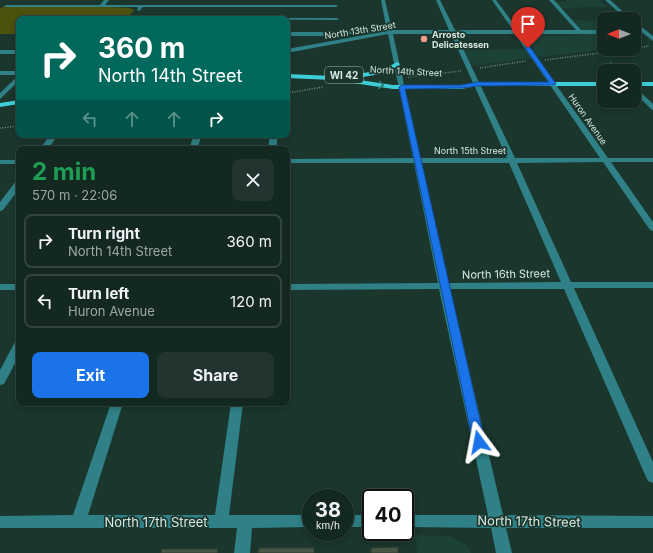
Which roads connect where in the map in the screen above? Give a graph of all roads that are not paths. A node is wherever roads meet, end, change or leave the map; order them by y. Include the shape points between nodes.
1 (107, 0) edge
2 (382, 0) edge
3 (438, 0) edge
4 (494, 0) edge
5 (550, 0) edge
6 (607, 0) edge
7 (336, 3) edge
8 (6, 6) dead end
9 (101, 6) junction
10 (138, 6) junction
11 (621, 12) edge
12 (134, 16) edge
13 (290, 19) edge
14 (337, 19) junction
15 (641, 29) edge
16 (390, 32) junction
17 (452, 32) junction
18 (517, 32) junction
19 (580, 32) junction
20 (597, 32) edge
21 (644, 32) junction
22 (653, 32) edge
23 (338, 33) junction
24 (290, 34) edge
25 (653, 40) edge
26 (339, 42) junction
27 (290, 50) edge
28 (0, 52) edge
29 (16, 52) edge
30 (397, 64) junction
31 (16, 72) edge
32 (290, 72) edge
33 (1, 73) edge
34 (290, 76) edge
35 (357, 76) junction
36 (16, 80) edge
37 (400, 82) junction
38 (477, 84) junction
39 (553, 84) junction
40 (597, 84) edge
41 (641, 84) edge
42 (653, 84) edge
43 (641, 95) edge
44 (0, 97) edge
45 (16, 102) edge
46 (0, 105) edge
47 (653, 108) edge
48 (418, 160) junction
49 (512, 160) junction
50 (606, 160) junction
51 (653, 160) edge
52 (290, 161) edge
53 (0, 162) edge
54 (16, 162) edge
55 (16, 187) edge
56 (0, 208) edge
57 (653, 228) edge
58 (566, 285) junction
59 (653, 285) edge
60 (0, 287) edge
61 (16, 287) edge
62 (290, 287) edge
63 (444, 287) junction
64 (16, 351) edge
65 (0, 381) edge
66 (115, 406) edge
67 (238, 406) edge
68 (653, 477) edge
69 (496, 520) junction
70 (221, 521) junction
71 (246, 521) junction
72 (302, 521) edge
73 (414, 521) edge
74 (0, 522) edge
75 (78, 522) junction
76 (653, 522) edge
77 (242, 553) edge
78 (504, 553) edge

1 - 9 street
2 - 16 street
3 - 17 street
4 - 18 street, Huron Avenue
5 - 19 street
6 - 11 street
7 - 10 street
7 - 14 street
8 - 9 street
9 - 10 street
10 - 12 street via 141,8
13 - 14 street
14 - 23 street
15 - 21 street
16 - 17 street, North 13th Street
16 - 23 street
16 - 26 street, North 13th Street
16 - 30 street
17 - 18 street, North 13th Street
17 - 38 street
18 - 19 street, North 13th Street
18 - 39 street, Huron Avenue
19 - 20 street, North 13th Street
21 - 22 street
21 - 25 street
23 - 24 street
23 - 26 street
26 - 27 street, North 13th Street
28 - 29 street
30 - 35 main road via 382,73
30 - 37 street
31 - 33 street
32 - 35 main road, North 14th Street / WI 42
34 -> 37 main road, North 14th Street / WI 42
35 - 37 main road, North 14th Street / WI 42
36 - 44 street
37 - 38 main road, North 14th Street / WI 42 via 462,87
37 - 48 street
38 - 39 main road, North 14th Street / WI 42
38 - 49 street
39 - 40 main road, North 14th Street / WI 42
39 - 50 street, Huron Avenue
41 - 42 main road
43 - 47 street
45 - 46 main road
48 - 49 street, North 15th Street
48 - 52 street, North 15th Street
48 - 63 street
49 - 50 street, North 15th Street
49 - 58 street
50 - 51 street, North 15th Street
50 - 57 street, Huron Avenue
53 - 54 street
55 - 56 street
58 - 59 street, North 16th Street
58 - 63 street, North 16th Street
58 - 68 street
60 - 61 street
62 - 63 street, North 16th Street
63 - 69 street
64 - 65 street
66 - 75 street
67 - 70 street
69 - 73 street, North 17th Street
69 - 76 street, North 17th Street
69 - 78 street
70 - 71 street, North 17th Street
70 - 75 street, North 17th Street
71 - 72 street, North 17th Street
71 - 77 street
74 - 75 street, North 17th Street

